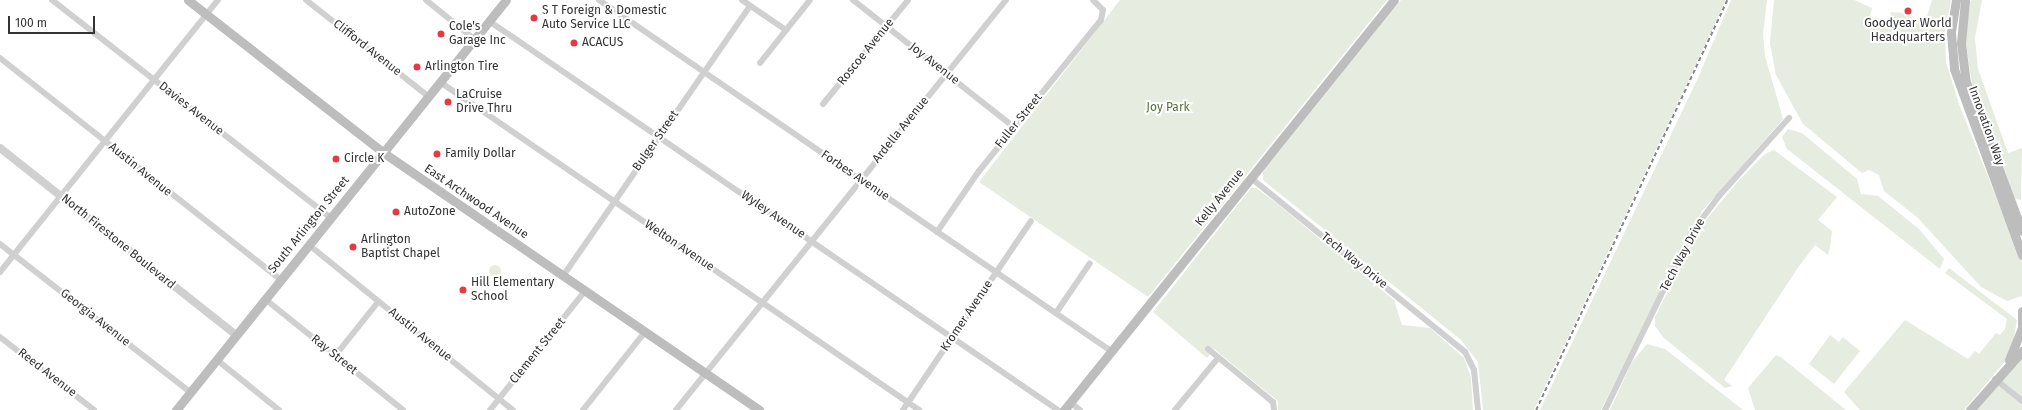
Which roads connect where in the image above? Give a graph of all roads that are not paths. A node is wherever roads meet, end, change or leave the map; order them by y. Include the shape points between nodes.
1 (52, 0) edge
2 (188, 0) edge
3 (218, 0) edge
4 (306, 0) edge
5 (426, 0) edge
6 (506, 0) edge
7 (599, 0) edge
8 (742, 0) edge
9 (810, 0) edge
10 (853, 0) edge
11 (908, 0) edge
12 (1006, 0) edge
13 (1093, 0) edge
14 (1394, 0) edge
15 (1956, 0) edge
16 (1965, 0) edge
17 (750, 6) junction
18 (206, 15) junction
19 (489, 21) junction
20 (886, 26) junction
21 (786, 30) junction
22 (474, 39) junction
23 (0, 58) edge
24 (760, 63) dead end
25 (704, 72) junction
26 (947, 74) junction
27 (154, 80) junction
28 (440, 82) junction
29 (428, 96) junction
30 (823, 104) dead end
31 (1789, 118) dead end
32 (1014, 127) junction
33 (659, 137) junction
34 (104, 141) junction
35 (0, 148) edge
36 (384, 153) junction
37 (1251, 178) junction
38 (861, 180) junction
39 (60, 196) junction
40 (614, 201) junction
41 (330, 217) junction
42 (1031, 221) dead end
43 (2022, 231) edge
44 (937, 232) junction
45 (812, 241) junction
46 (0, 244) edge
47 (309, 246) junction
48 (14, 254) junction
49 (2022, 255) edge
50 (1090, 263) dead end
51 (0, 272) edge
52 (997, 273) junction
53 (563, 276) junction
54 (280, 280) junction
55 (585, 291) junction
56 (265, 300) junction
57 (378, 302) junction
58 (762, 303) junction
59 (2022, 311) edge
60 (1056, 313) junction
61 (2022, 324) edge
62 (2022, 328) edge
63 (645, 332) junction
64 (236, 335) junction
65 (0, 337) edge
66 (952, 338) junction
67 (1208, 349) dead end
68 (1111, 351) junction
69 (2022, 351) edge
70 (335, 356) junction
71 (1218, 358) junction
72 (217, 360) junction
73 (2005, 367) junction
74 (705, 373) junction
75 (1995, 380) junction
76 (190, 392) junction
77 (499, 399) junction
78 (2022, 401) edge
79 (1070, 402) junction
80 (908, 403) junction
81 (178, 409) edge
82 (94, 410) edge
83 (279, 410) edge
84 (403, 410) edge
85 (490, 410) edge
86 (513, 410) edge
87 (583, 410) edge
88 (676, 410) edge
89 (760, 410) edge
90 (903, 410) edge
91 (919, 410) edge
92 (1058, 410) edge
93 (1064, 410) edge
94 (1080, 410) edge
95 (1175, 410) edge
96 (1274, 410) edge
97 (1478, 410) edge
98 (1605, 410) edge
99 (1970, 410) edge

1 - 27 street, Davies Avenue
2 - 18 main road, East Archwood Avenue
3 - 18 street
4 - 29 street, Clifford Avenue
5 - 22 street
6 - 19 main road, South Arlington Street
7 - 25 street, Forbes Avenue
8 - 17 street
9 - 21 street
10 - 20 street, Joy Avenue
11 - 20 street, Roscoe Avenue
12 - 26 street, Ardella Avenue
13 - 32 street, Fuller Street via 1104,13
14 - 37 main road, Kelly Avenue
15 - 49 main road, Innovation Way via 1951,33 1954,70
16 - 43 main road, Innovation Way via 1961,43 1966,82
17 - 21 street
17 - 25 street, Bulger Street
18 - 27 street
18 - 36 main road, East Archwood Avenue
19 - 22 main road, South Arlington Street
19 - 33 street, Wyley Avenue
20 - 26 street, Joy Avenue
20 - 30 street, Roscoe Avenue
21 - 24 street
22 - 28 main road, South Arlington Street
23 - 34 street, Austin Avenue
25 - 33 street, Bulger Street
25 - 38 street, Forbes Avenue
26 - 32 street, Joy Avenue
26 - 38 street, Ardella Avenue
27 - 34 street
27 - 41 street, Davies Avenue
28 - 29 main road, South Arlington Street
28 - 40 street, Welton Avenue
29 - 36 main road, South Arlington Street
31 - 98 street, Tech Way Drive via 1719,196 1692,232
32 - 44 street, Fuller Street
33 - 40 street, Bulger Street
33 - 45 street, Wyley Avenue
34 - 39 street
34 - 54 street, Austin Avenue
35 - 39 street, North Firestone Boulevard
36 - 41 main road, South Arlington Street
36 - 53 main road, East Archwood Avenue
37 - 68 main road, Kelly Avenue
37 - 97 street, Tech Way Drive via 1465,352 1474,370
38 - 44 street, Forbes Avenue
38 - 45 street, Ardella Avenue
39 - 48 street
39 - 64 street, North Firestone Boulevard
40 - 53 street, Bulger Street
40 - 58 street, Welton Avenue
41 - 47 main road, South Arlington Street
42 - 52 street, Kromer Avenue
44 - 52 street, Forbes Avenue
45 - 58 street, Ardella Avenue
45 - 66 street, Wyley Avenue
46 - 48 street, Georgia Avenue
47 - 54 main road, South Arlington Street
47 - 57 street, Austin Avenue
48 - 51 street
48 - 76 street, Georgia Avenue
50 - 60 street
52 - 60 street, Forbes Avenue
52 - 66 street, Kromer Avenue
53 - 55 main road, East Archwood Avenue
54 - 56 main road, South Arlington Street
55 - 63 main road, East Archwood Avenue
55 - 77 street, Clement Street
56 - 64 main road, South Arlington Street
56 - 70 street, Ray Street
57 - 70 street
57 - 77 street, Austin Avenue
58 - 74 street, Ardella Avenue
58 - 80 street, Welton Avenue
59 - 61 main road
60 - 68 street, Forbes Avenue
62 - 73 main road
63 - 74 main road, East Archwood Avenue
63 - 87 street
64 - 72 main road, South Arlington Street
65 - 82 street, Reed Avenue
66 - 80 street, Kromer Avenue
66 - 92 street, Wyley Avenue
67 - 71 street
68 - 79 main road, Kelly Avenue
69 - 73 main road
70 - 84 street, Ray Street
71 - 95 street
71 - 96 street via 1273,402
72 - 76 main road, South Arlington Street
72 - 83 street
73 - 75 main road
74 - 88 street, Ardella Avenue
74 - 89 main road, East Archwood Avenue
75 - 78 street
75 - 99 main road
76 - 81 main road, South Arlington Street
77 - 85 street, Clement Street
77 - 86 street, Austin Avenue
79 - 93 main road, Kelly Avenue
79 - 94 street
80 - 90 street, Kromer Avenue
80 - 91 street, Welton Avenue

